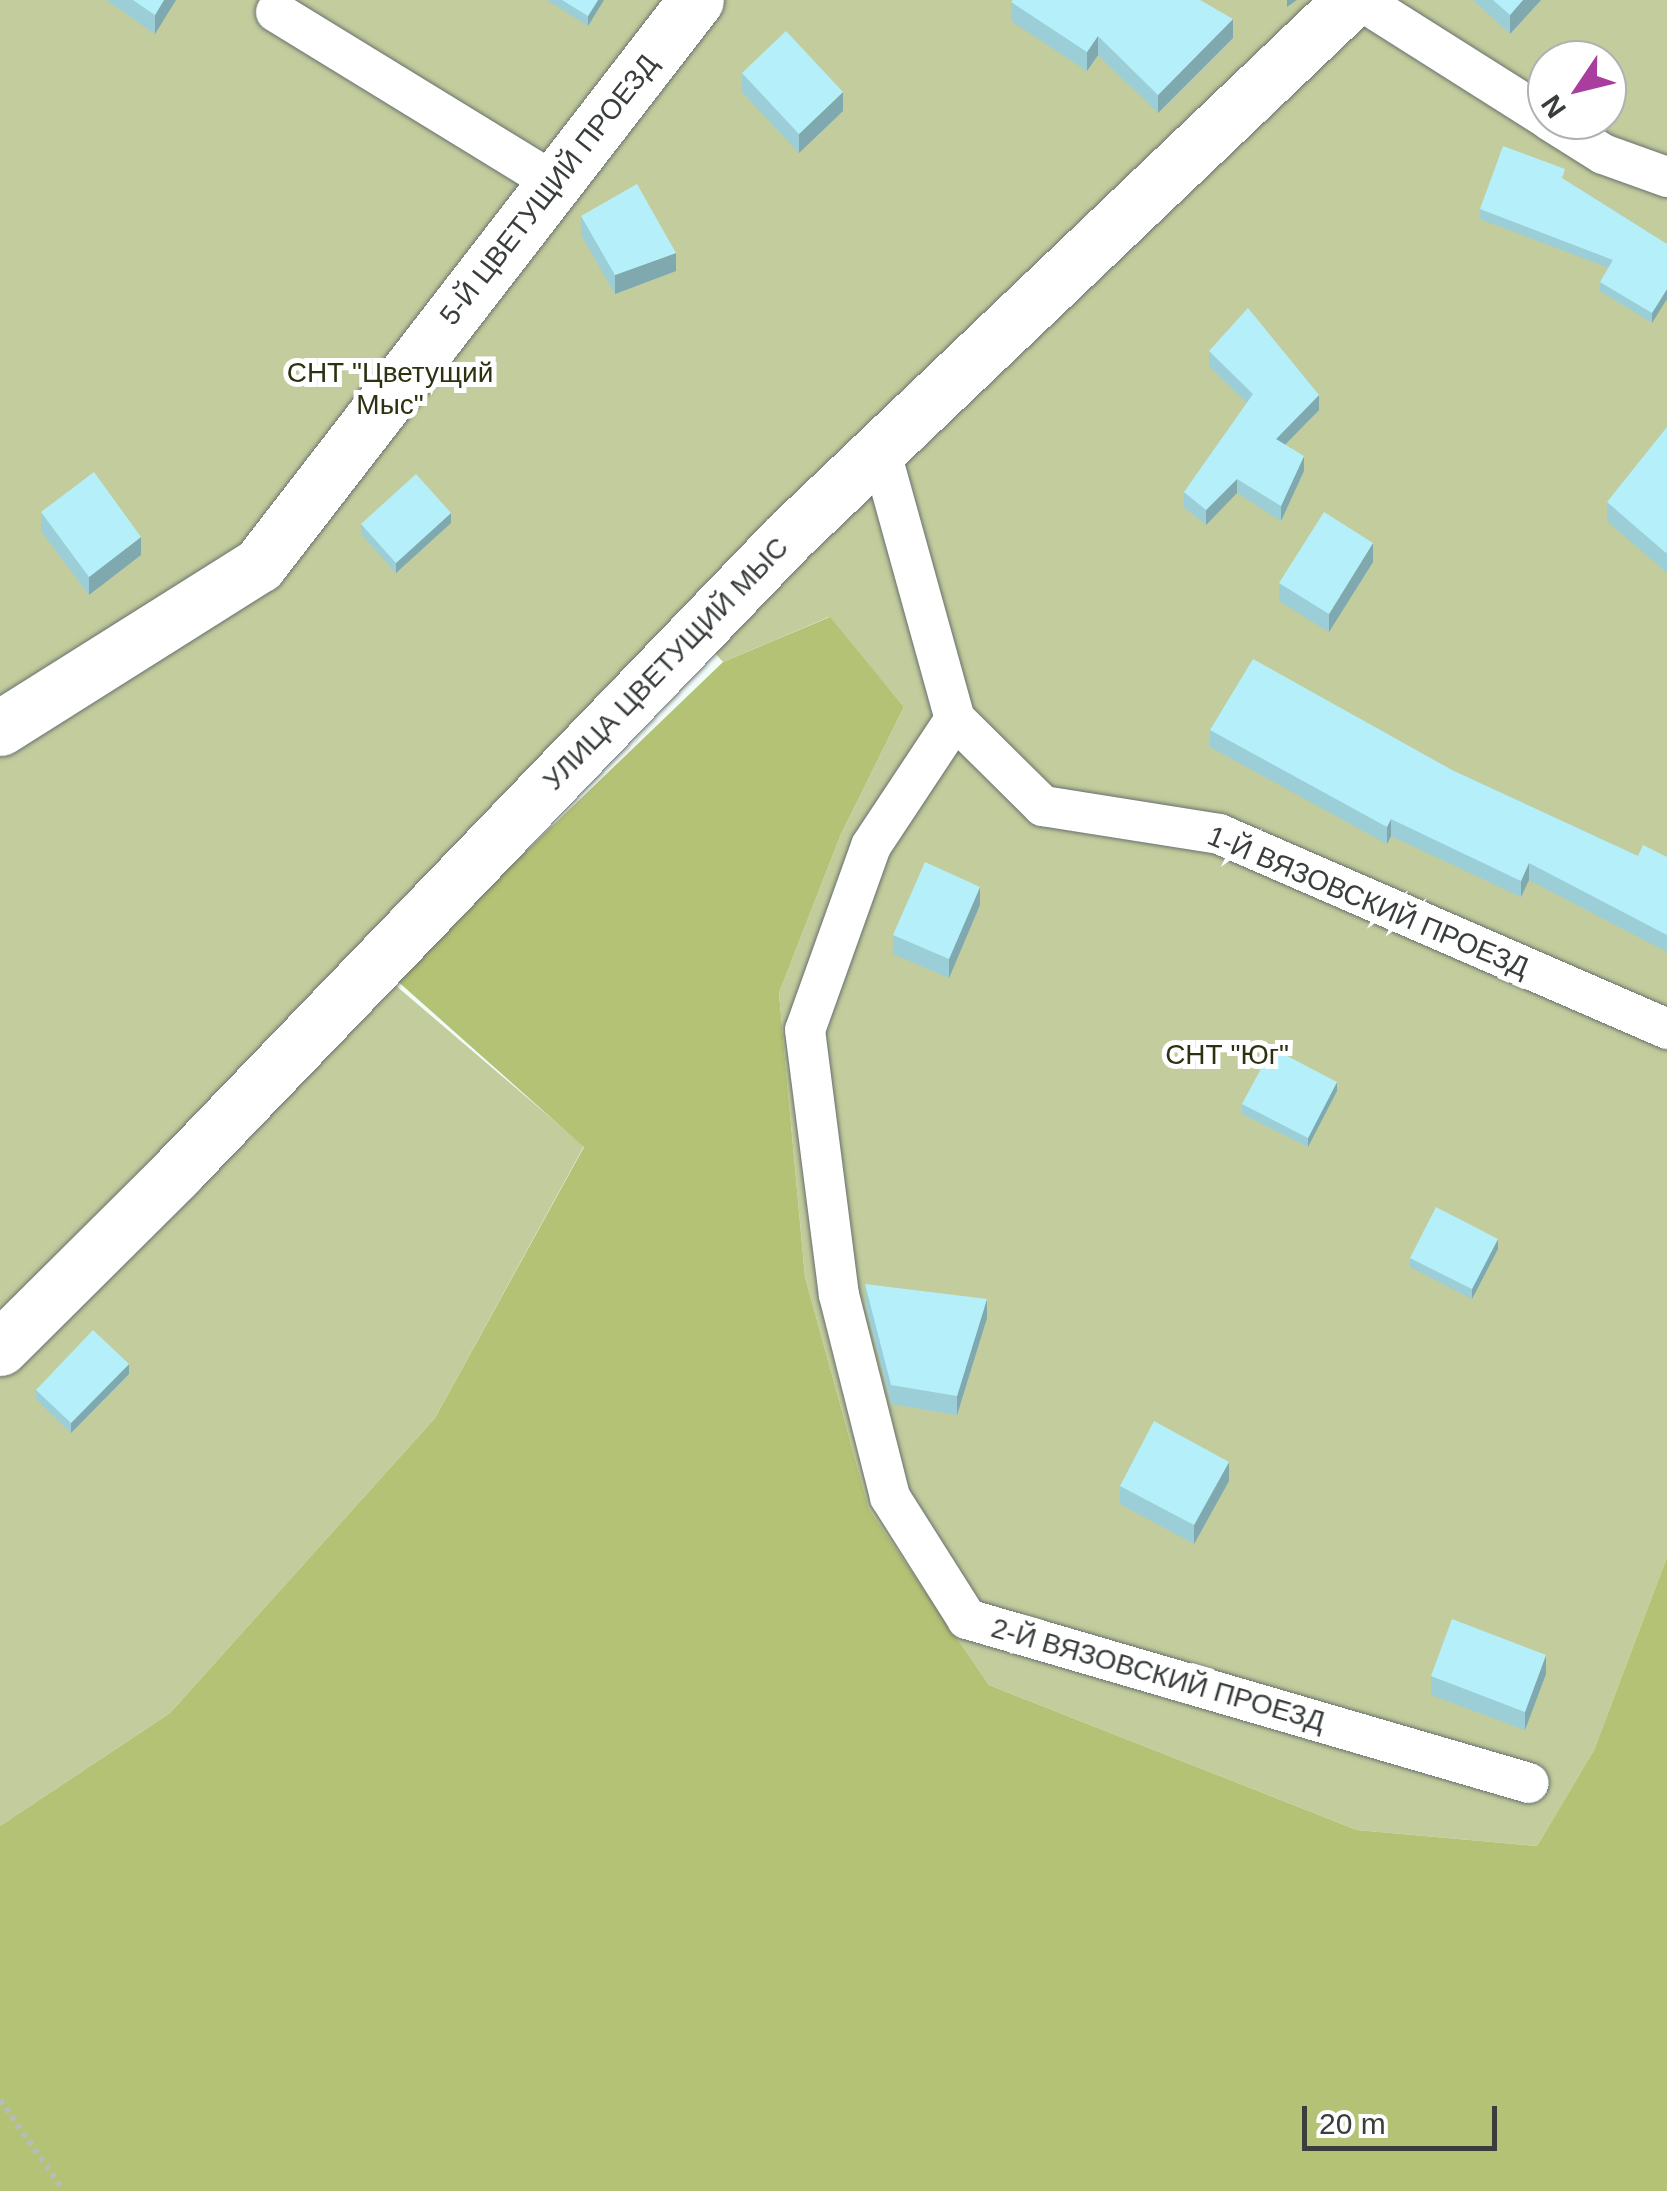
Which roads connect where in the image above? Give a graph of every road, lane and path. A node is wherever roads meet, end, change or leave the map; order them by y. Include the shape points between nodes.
1 (696, 0) edge
2 (1352, 0) edge
3 (1360, 0) edge
4 (276, 12) dead end
5 (1527, 106) edge
6 (1581, 140) edge
7 (1667, 177) edge
8 (554, 182) junction
9 (880, 449) junction
10 (955, 719) junction
11 (0, 728) edge
12 (1667, 1029) edge
13 (0, 1348) edge
14 (1529, 1783) dead end
15 (0, 2100) edge
16 (64, 2191) edge

1 - 8 street, 5-Й ЦВЕТУЩИЙ ПРОЕЗД
2 - 9 street, УЛИЦА ЦВЕТУЩИЙ МЫС
3 - 5 lane
4 - 8 lane
6 - 7 lane
8 - 11 street, 5-Й ЦВЕТУЩИЙ ПРОЕЗД via 259,565
9 - 10 lane, 1-Й ВЯЗОВСКИЙ ПРОЕЗД
9 - 13 street, УЛИЦА ЦВЕТУЩИЙ МЫС
10 - 12 lane, 1-Й ВЯЗОВСКИЙ ПРОЕЗД via 1042,806 1219,834
10 - 14 lane, 2-Й ВЯЗОВСКИЙ ПРОЕЗД via 871,846 805,1030 839,1295 890,1497 967,1619
15 - 16 path

